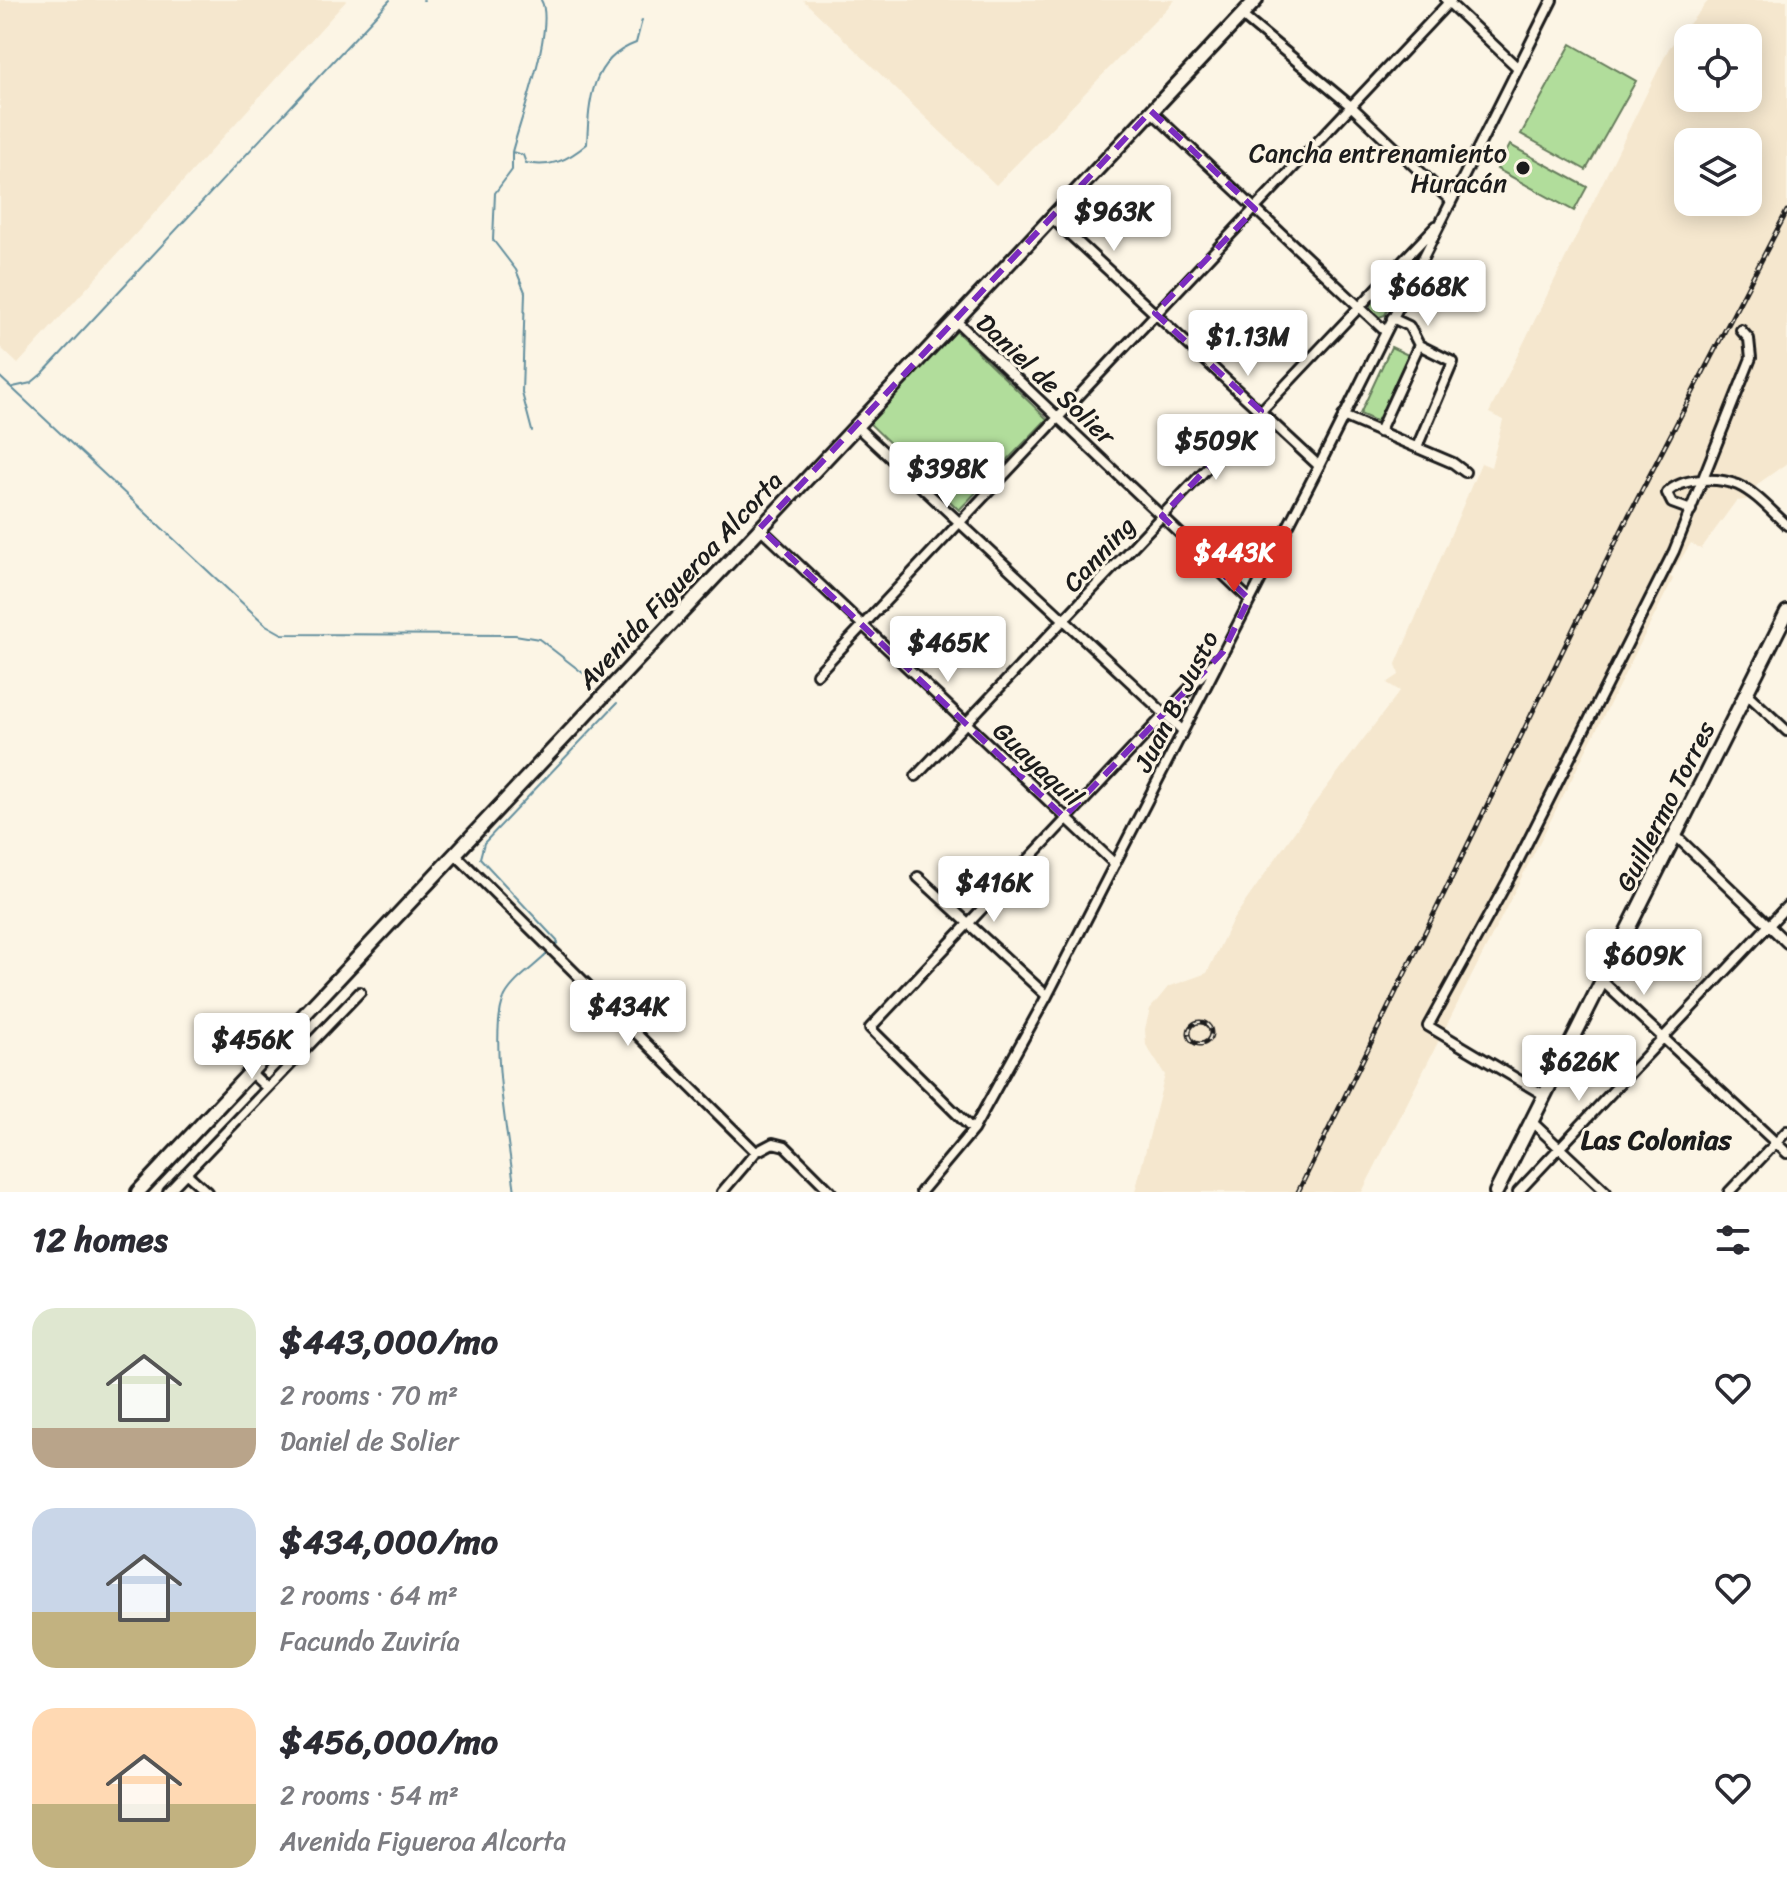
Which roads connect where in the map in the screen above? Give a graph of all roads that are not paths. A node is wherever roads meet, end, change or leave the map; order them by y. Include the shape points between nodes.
1 (1256, 0) edge
2 (1552, 0) edge
3 (1449, 1) edge
4 (1241, 15) junction
5 (1518, 68) junction
6 (1352, 107) junction
7 (1151, 111) junction
8 (1451, 201) junction
9 (1255, 209) junction
10 (1051, 217) junction
11 (1442, 219) junction
12 (1359, 307) junction
13 (1155, 313) junction
14 (1392, 318) junction
15 (955, 320) junction
16 (1741, 330) dead end
17 (1385, 331) junction
18 (1419, 345) junction
19 (1261, 411) junction
20 (1343, 416) junction
21 (1058, 418) junction
22 (854, 425) junction
23 (1379, 432) junction
24 (1417, 447) junction
25 (1319, 466) junction
26 (1465, 472) dead end
27 (1703, 481) junction
28 (1691, 510) junction
29 (1162, 516) junction
30 (958, 522) junction
31 (1787, 525) edge
32 (760, 528) junction
33 (1249, 599) junction
34 (1787, 612) edge
35 (1065, 619) junction
36 (863, 626) junction
37 (1223, 652) junction
38 (817, 674) dead end
39 (1746, 693) junction
40 (1163, 713) junction
41 (966, 723) junction
42 (1183, 731) junction
43 (1787, 731) edge
44 (916, 776) dead end
45 (1064, 817) junction
46 (1675, 835) junction
47 (455, 854) junction
48 (1115, 864) junction
49 (918, 877) dead end
50 (1787, 906) edge
51 (968, 922) junction
52 (1769, 925) junction
53 (1787, 943) edge
54 (1602, 981) junction
55 (360, 992) dead end
56 (1047, 996) junction
57 (1665, 1036) junction
58 (250, 1072) junction
59 (267, 1088) junction
60 (1544, 1095) junction
61 (1531, 1121) junction
62 (973, 1130) junction
63 (1787, 1131) edge
64 (1776, 1142) junction
65 (1560, 1147) junction
66 (176, 1151) junction
67 (756, 1152) junction
68 (1787, 1153) edge
69 (193, 1165) junction
70 (186, 1173) junction
71 (138, 1192) edge
72 (168, 1192) edge
73 (207, 1192) edge
74 (722, 1192) edge
75 (831, 1192) edge
76 (921, 1192) edge
77 (1496, 1192) edge
78 (1518, 1192) edge
79 (1606, 1192) edge
80 (1729, 1192) edge

1 - 4 main road, Avenida Figueroa Alcorta
2 - 5 street, Juan B. Justo
3 - 5 street
3 - 6 street
4 - 6 street
4 - 7 main road, Avenida Figueroa Alcorta
5 - 8 street, Juan B. Justo
6 - 8 street
6 - 9 street
7 - 9 street
7 - 10 main road, Avenida Figueroa Alcorta
8 - 11 street, Juan B. Justo
9 - 12 street
9 - 13 street
10 - 13 street
10 - 15 main road, Avenida Figueroa Alcorta
11 - 12 street, Canning
11 - 14 street, Juan B. Justo
12 - 17 street
12 - 19 street, Canning
13 - 19 street
13 - 21 street
14 - 17 street, Juan B. Justo
14 - 18 street via 1409,326
15 - 21 street, Daniel de Solier
15 - 22 main road, Avenida Figueroa Alcorta
16 - 27 street via 1749,339 1751,358
17 - 20 street, Juan B. Justo
18 - 23 street
18 - 24 street via 1453,362
19 - 25 street
19 - 29 street, Canning
20 - 23 street
20 - 25 street, Juan B. Justo
21 - 29 street, Daniel de Solier
21 - 30 street
22 - 30 street
22 - 32 main road, Avenida Figueroa Alcorta
23 - 24 street
24 - 26 street
25 - 33 street, Juan B. Justo
27 - 28 street
27 - 28 street via 1675,485 1667,493 1672,503
27 - 31 street via 1737,484
28 - 60 street via 1511,875 1428,1026
29 - 33 street, Daniel de Solier
29 - 35 street, Canning
30 - 35 street
30 - 36 street
32 - 36 street, Guayaquil
32 - 47 main road, Avenida Figueroa Alcorta
33 - 37 street, Juan B. Justo
34 - 39 main road, Guillermo Torres
35 - 40 street
35 - 41 street, Canning
36 - 38 street
36 - 41 street, Guayaquil
37 - 40 street
37 - 42 street, Juan B. Justo
39 - 43 street
39 - 46 main road, Guillermo Torres
40 - 42 street
40 - 45 street
41 - 44 street, Canning
41 - 45 street, Guayaquil
42 - 48 street, Juan B. Justo
45 - 48 street, Guayaquil
45 - 51 street
46 - 52 street
46 - 54 main road, Guillermo Torres
47 - 58 main road, Avenida Figueroa Alcorta
47 - 67 street
48 - 56 street, Juan B. Justo
49 - 51 street
50 - 52 street
51 - 56 street
51 - 62 street via 870,1028
52 - 53 street
52 - 57 street
54 - 57 street
54 - 60 main road, Guillermo Torres
55 - 59 street
56 - 62 street, Juan B. Justo
57 - 64 street
57 - 65 street
58 - 59 street
58 - 66 main road, Avenida Figueroa Alcorta
59 - 69 street
60 - 61 main road, Guillermo Torres
61 - 65 street
61 - 77 main road, Guillermo Torres
62 - 76 street, Juan B. Justo
63 - 64 street
64 - 68 street
64 - 80 street
65 - 78 street
65 - 79 street
66 - 69 street
66 - 71 main road, Avenida Figueroa Alcorta
67 - 74 street
67 - 75 street via 773,1143 785,1146
69 - 70 street
70 - 72 street
70 - 73 street

